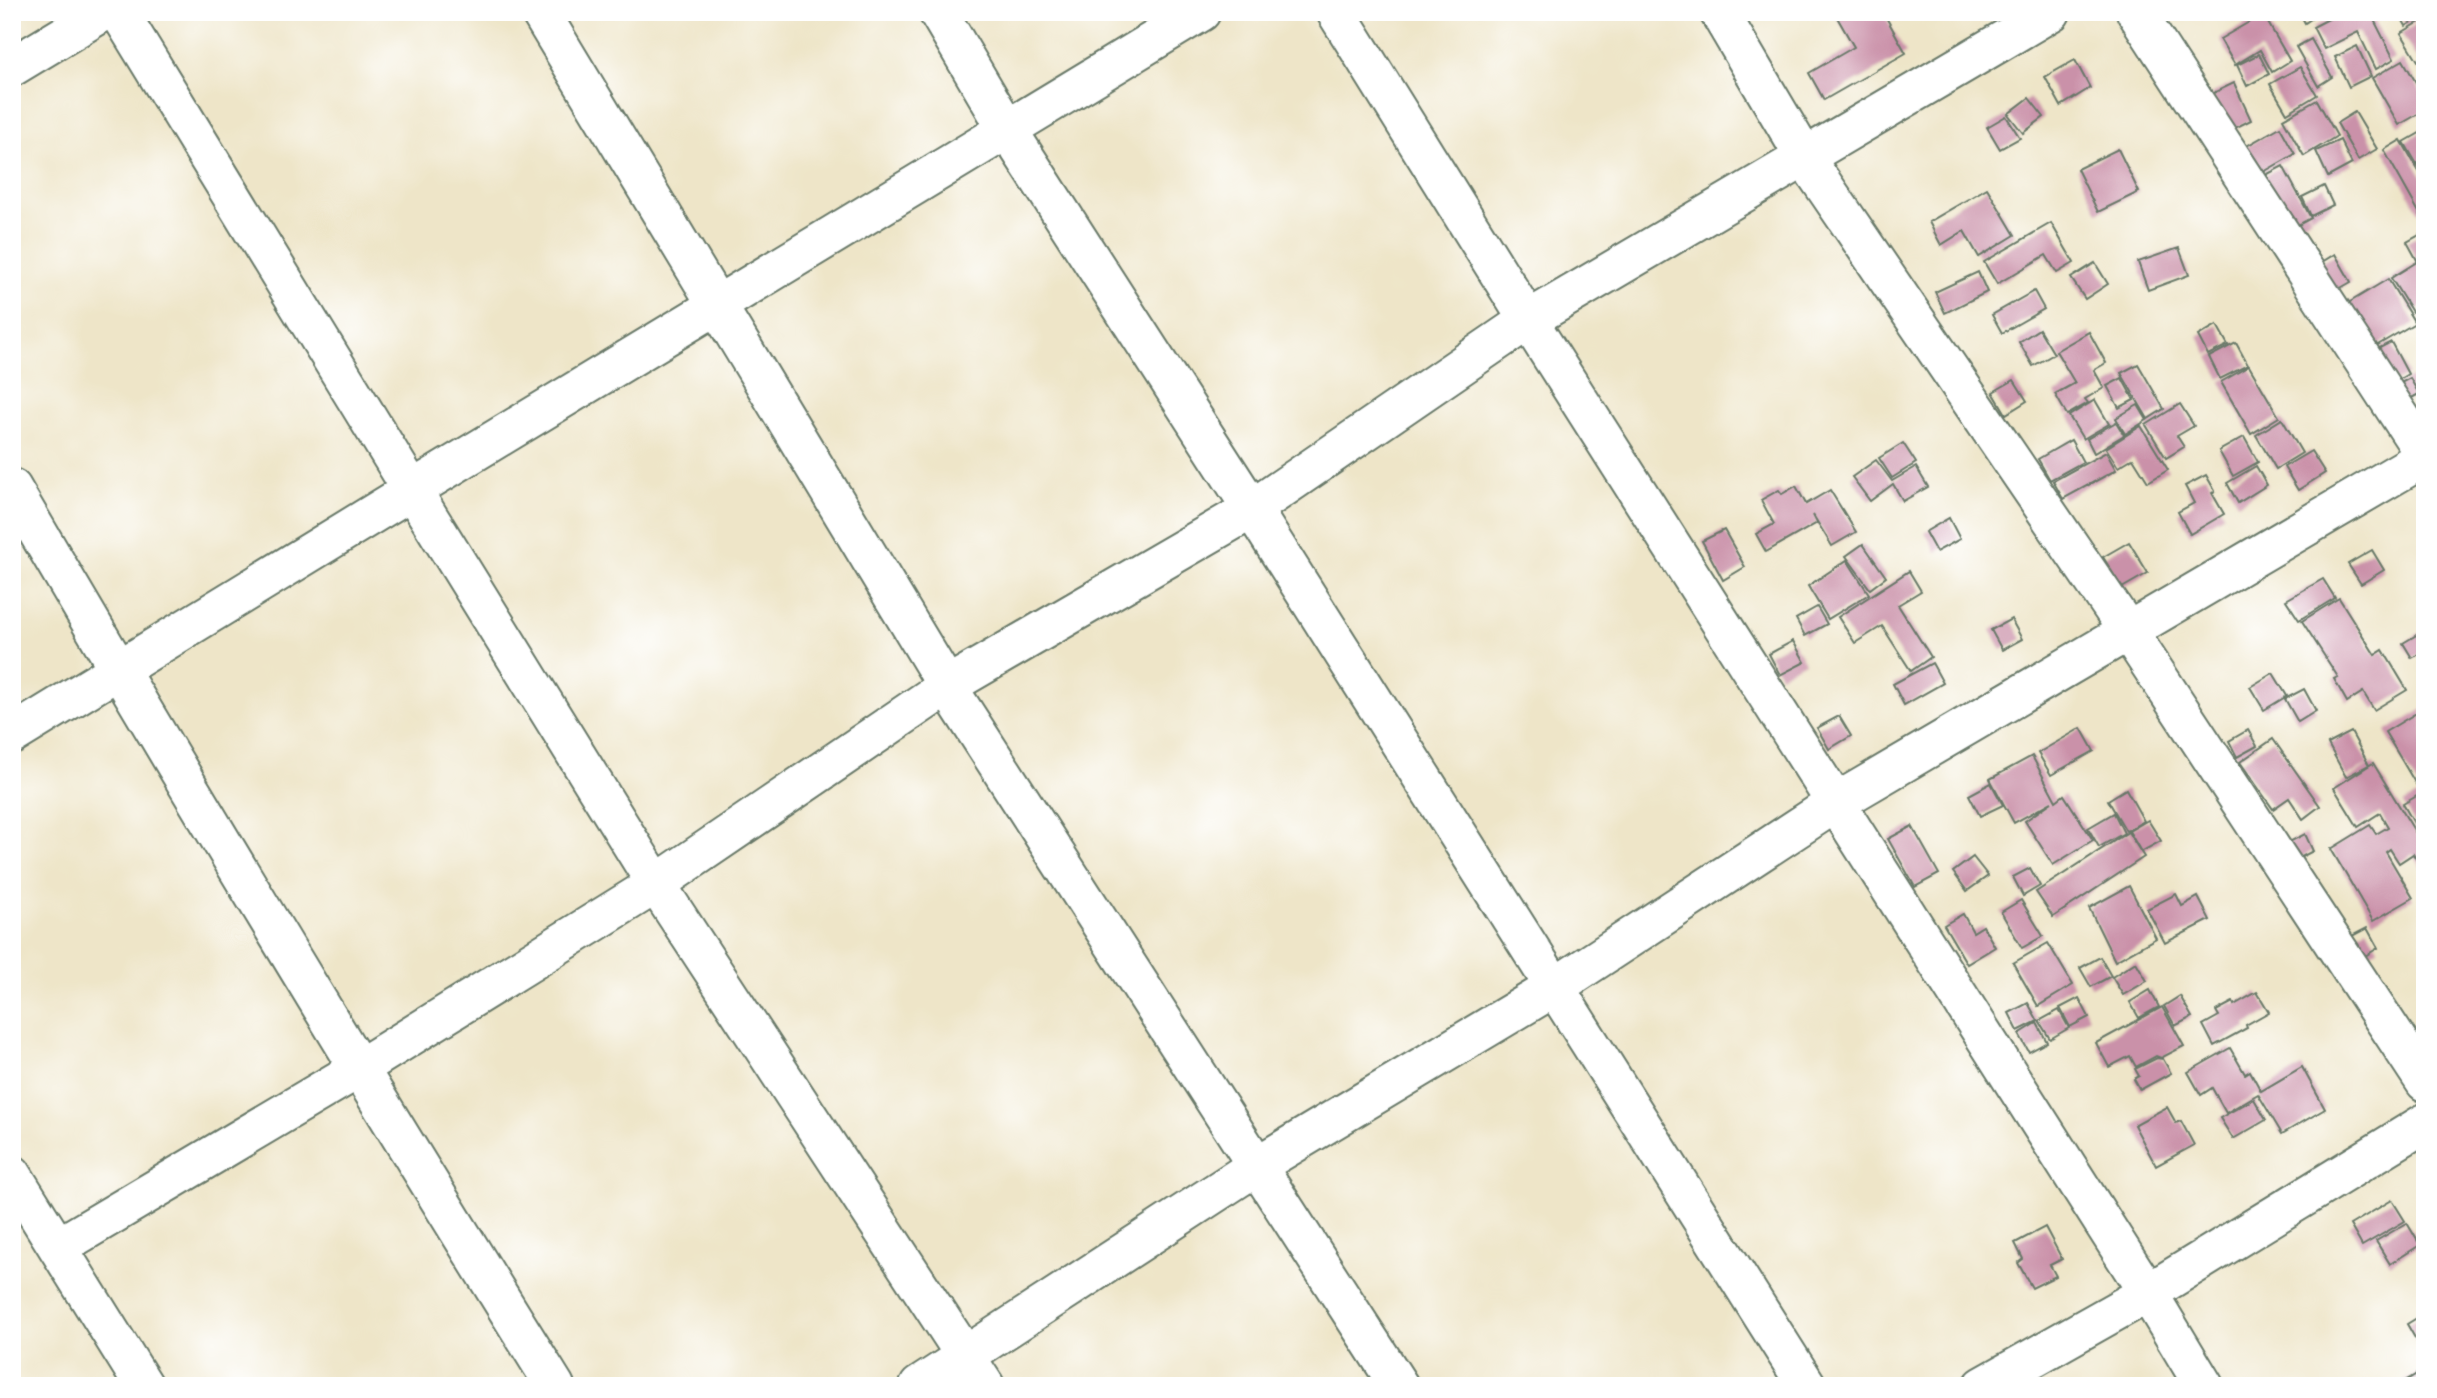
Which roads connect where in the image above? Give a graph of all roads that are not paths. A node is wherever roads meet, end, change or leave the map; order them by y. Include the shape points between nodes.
1 (103, 12) edge
2 (119, 12) edge
3 (540, 12) edge
4 (938, 12) edge
5 (1201, 12) edge
6 (1336, 12) edge
7 (1719, 12) edge
8 (2051, 12) edge
9 (2136, 12) edge
10 (12, 67) edge
11 (1007, 129) junction
12 (1805, 158) junction
13 (716, 307) junction
14 (1528, 320) junction
15 (2425, 456) edge
16 (12, 488) edge
17 (412, 490) junction
18 (1252, 509) junction
19 (2128, 631) junction
20 (118, 670) junction
21 (947, 686) junction
22 (12, 735) edge
23 (1837, 802) junction
24 (656, 884) junction
25 (1555, 987) junction
26 (358, 1069) junction
27 (2425, 1082) edge
28 (2425, 1123) edge
29 (1258, 1166) junction
30 (12, 1174) edge
31 (58, 1247) junction
32 (2148, 1293) junction
33 (975, 1371) edge
34 (144, 1386) edge
35 (555, 1386) edge
36 (919, 1386) edge
37 (1399, 1386) edge
38 (1807, 1386) edge
39 (1983, 1386) edge
40 (2204, 1386) edge

1 - 10 main road
2 - 17 main road
3 - 13 main road
4 - 11 main road
5 - 11 main road
6 - 14 main road
7 - 12 main road
8 - 12 main road
9 - 15 main road
11 - 13 main road
11 - 18 main road
12 - 14 main road
12 - 19 main road
13 - 17 main road
13 - 21 main road
14 - 18 main road
14 - 23 main road
15 - 19 main road
16 - 20 main road
17 - 20 main road
17 - 24 main road
18 - 21 main road
18 - 25 main road
19 - 23 main road
19 - 27 main road
20 - 22 main road
20 - 26 main road
21 - 24 main road
21 - 29 main road
23 - 25 main road
23 - 32 main road
24 - 26 main road
24 - 33 main road
25 - 29 main road
25 - 38 main road
26 - 31 main road
26 - 35 main road
28 - 32 main road
29 - 33 main road
29 - 37 main road
30 - 31 main road
31 - 34 main road
32 - 39 main road
32 - 40 main road
33 - 36 main road

